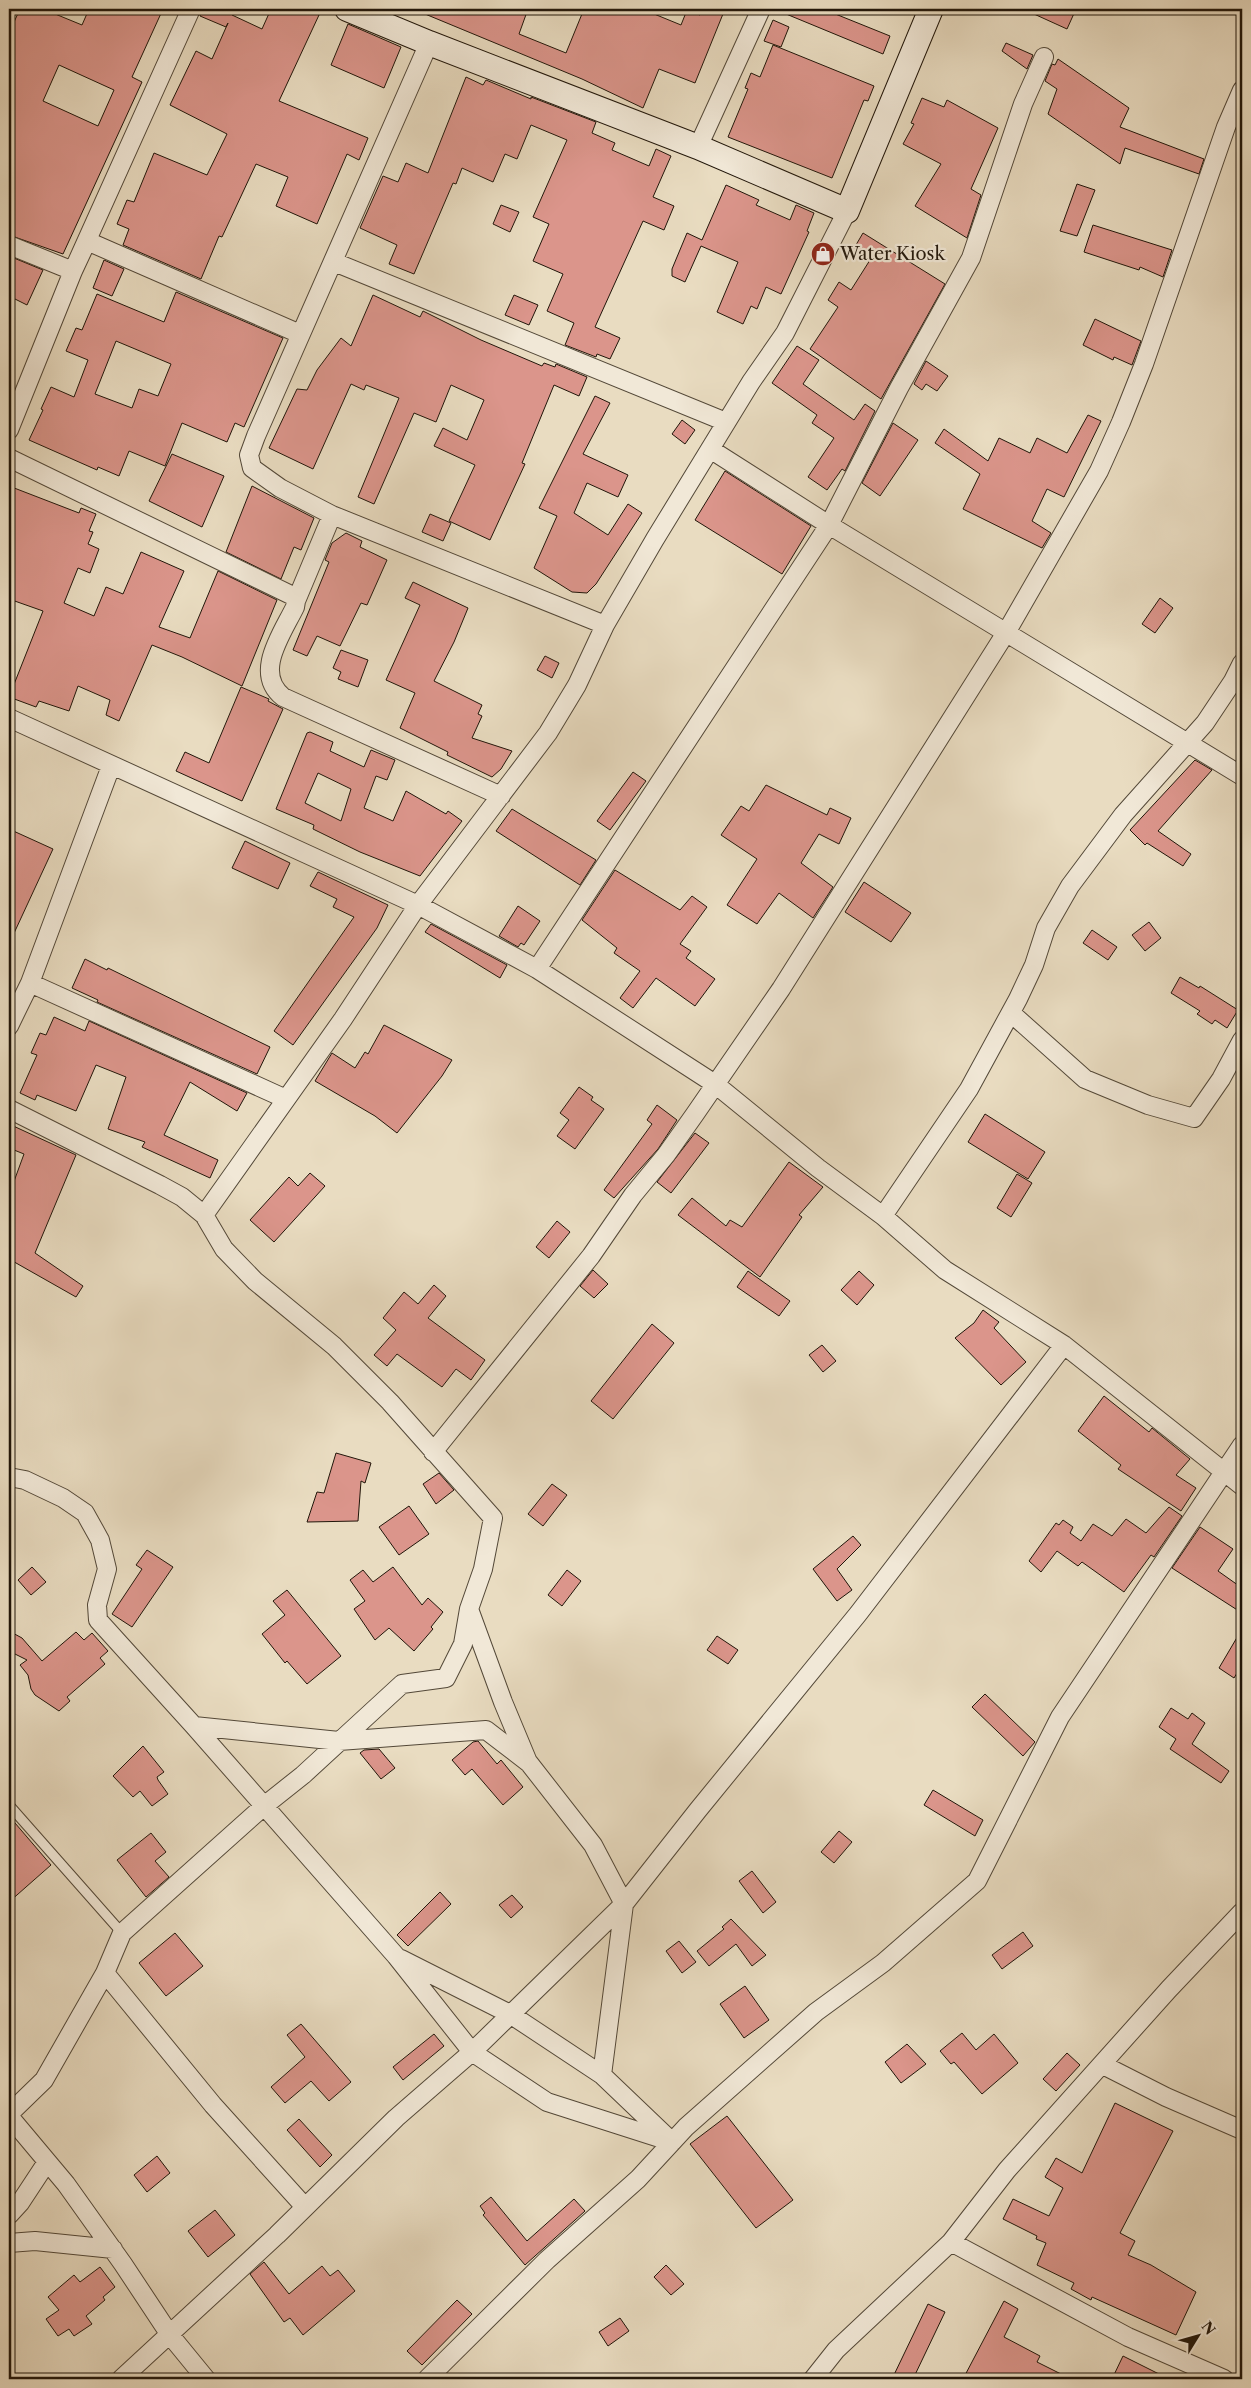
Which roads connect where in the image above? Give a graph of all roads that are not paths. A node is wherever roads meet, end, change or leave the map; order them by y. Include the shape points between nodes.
1 (191, 9) edge
2 (347, 9) edge
3 (761, 9) edge
4 (931, 9) edge
5 (429, 43) junction
6 (1044, 57) dead end
7 (1242, 90) edge
8 (698, 147) junction
9 (847, 211) junction
10 (9, 245) edge
11 (334, 262) junction
12 (74, 271) junction
13 (300, 334) junction
14 (726, 422) junction
15 (9, 430) edge
16 (710, 448) junction
17 (9, 458) edge
18 (332, 515) junction
19 (829, 525) junction
20 (296, 601) junction
21 (605, 625) junction
22 (1007, 631) junction
23 (1242, 663) edge
24 (9, 718) edge
25 (1187, 743) junction
26 (111, 766) junction
27 (1242, 776) edge
28 (501, 796) junction
29 (418, 905) junction
30 (537, 970) junction
31 (30, 983) junction
32 (1011, 1014) junction
33 (9, 1026) edge
34 (1242, 1040) edge
35 (715, 1084) junction
36 (286, 1099) junction
37 (9, 1109) edge
38 (204, 1215) junction
39 (883, 1216) junction
40 (1064, 1345) junction
41 (1242, 1445) edge
42 (433, 1452) junction
43 (1224, 1472) junction
44 (9, 1477) edge
45 (1242, 1486) edge
46 (469, 1609) junction
47 (194, 1726) junction
48 (338, 1740) junction
49 (529, 1763) junction
50 (9, 1805) edge
51 (264, 1806) junction
52 (624, 1904) junction
53 (1242, 1912) edge
54 (122, 1933) junction
55 (396, 1956) junction
56 (106, 1972) junction
57 (510, 2014) junction
58 (472, 2052) junction
59 (1103, 2065) junction
60 (602, 2075) junction
61 (9, 2115) edge
62 (1242, 2130) edge
63 (672, 2142) junction
64 (47, 2162) junction
65 (305, 2207) junction
66 (9, 2215) edge
67 (951, 2242) junction
68 (9, 2243) edge
69 (113, 2249) junction
70 (170, 2335) junction
71 (121, 2379) edge
72 (206, 2379) edge
73 (427, 2379) edge
74 (813, 2379) edge
75 (1224, 2379) edge

1 - 12 street
2 - 5 main road
3 - 8 street
4 - 9 main road
5 - 8 main road
5 - 11 street
6 - 19 street via 1024,104 971,258 899,388
7 - 22 street via 1121,422 1099,471
8 - 9 main road
9 - 14 street via 785,333
10 - 12 street
11 - 13 street
11 - 14 street
12 - 13 street via 87,241
12 - 15 street
13 - 18 street via 256,436 250,455 252,468 280,488
14 - 16 street
16 - 19 street
16 - 21 street
17 - 20 street via 293,596
18 - 20 street
18 - 21 street
19 - 22 street
19 - 30 street
20 - 28 street via 270,660 271,682 276,692
21 - 28 street via 577,685 548,733
22 - 25 street
22 - 35 street via 781,989
23 - 25 street via 1205,723
24 - 26 street
25 - 27 street
25 - 32 street via 1123,815 1070,886 1046,928 1034,965
26 - 29 street
26 - 31 street
28 - 29 street
29 - 30 street
29 - 36 street
30 - 35 street
31 - 33 street
31 - 36 street
32 - 34 street via 1085,1079 1148,1105 1194,1118 1221,1079
32 - 39 street via 969,1089
35 - 39 street
35 - 42 street via 591,1256
36 - 38 street
37 - 38 street via 160,1185
38 - 42 street via 224,1249 255,1281 334,1346 390,1402
39 - 40 street via 945,1270
40 - 43 street
40 - 52 street via 858,1614
41 - 43 street
42 - 46 street via 493,1518
43 - 45 street
43 - 63 street via 1060,1717 977,1881 883,1963 816,2012
44 - 47 street via 25,1480 85,1513 100,1540 107,1569 97,1605 98,1620
46 - 48 street via 463,1644 446,1678 402,1684
46 - 49 street
47 - 48 street
47 - 51 street
48 - 49 street via 486,1730
48 - 51 street via 303,1775
49 - 52 street via 592,1845
50 - 54 lane
51 - 54 street
51 - 55 street
52 - 57 street
52 - 60 street
53 - 59 street
54 - 56 street
55 - 57 street
55 - 58 street
56 - 61 street via 44,2080
56 - 65 street via 213,2105
57 - 58 street
57 - 60 street
58 - 63 street via 547,2102
58 - 65 street via 396,2118
59 - 62 street
59 - 67 street via 1007,2170
60 - 63 street
61 - 64 street
63 - 73 street via 638,2179 547,2260
64 - 66 street
64 - 69 street
65 - 70 street
67 - 74 street via 836,2350
67 - 75 street via 1128,2336
68 - 69 street via 35,2241
69 - 70 street
70 - 71 street
70 - 72 street

